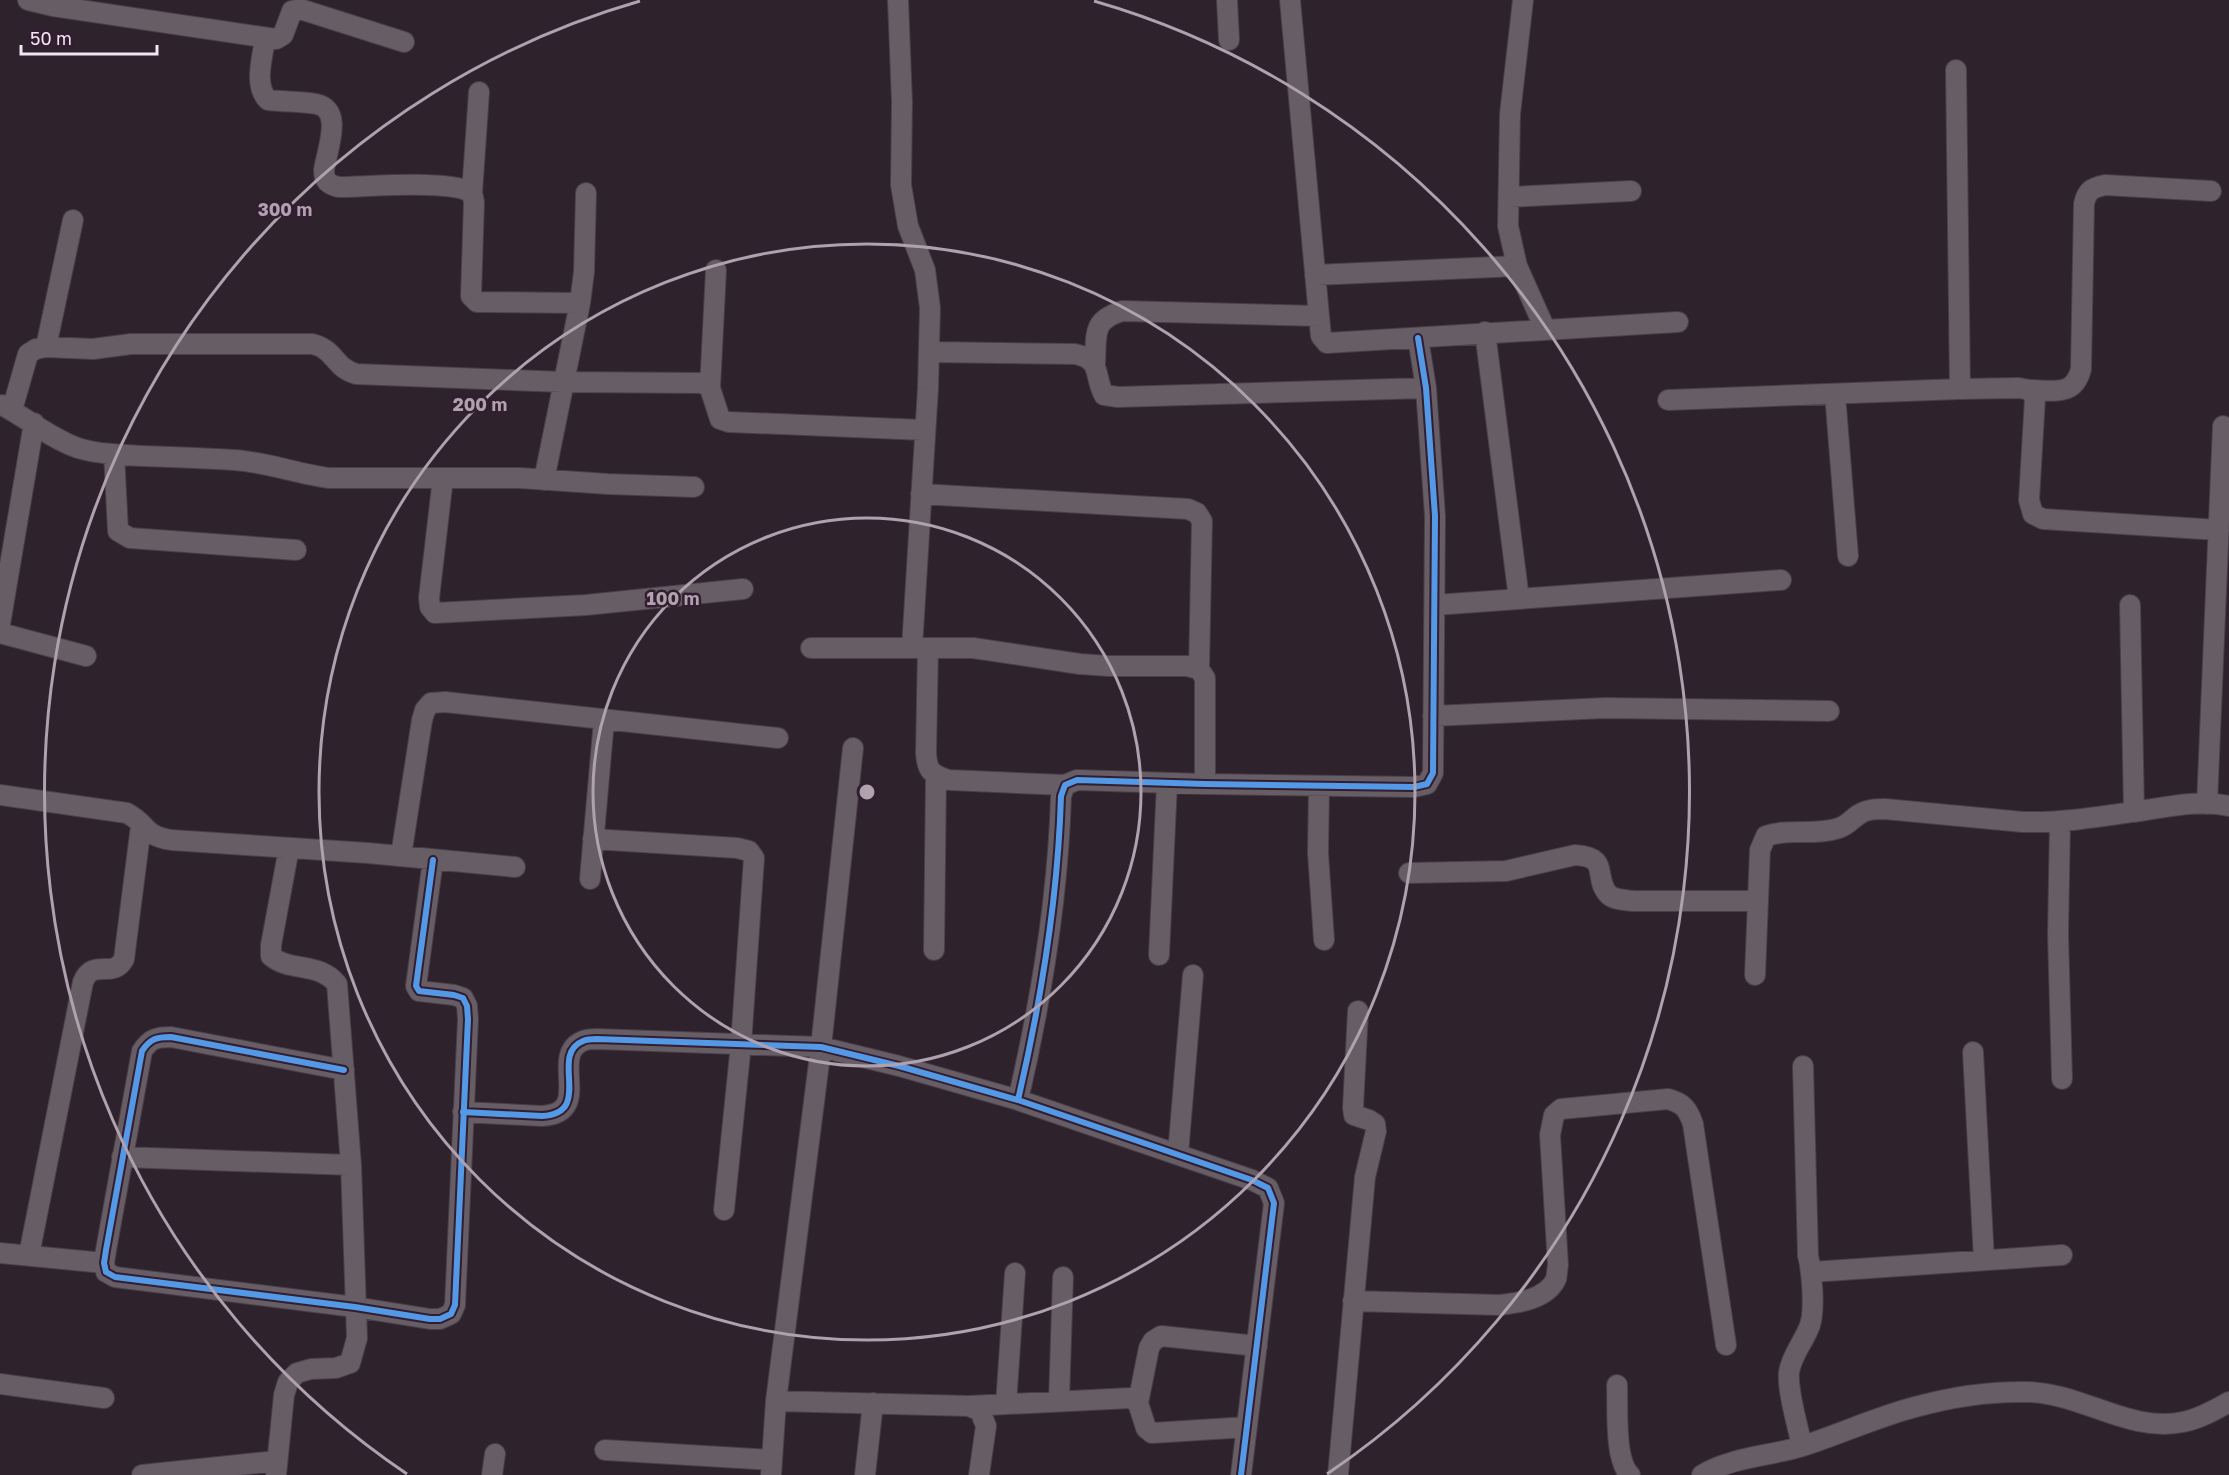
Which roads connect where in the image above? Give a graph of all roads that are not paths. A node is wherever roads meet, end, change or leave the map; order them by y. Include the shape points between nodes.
1 (28, 0) edge
2 (898, 0) edge
3 (1227, 0) edge
4 (1290, 0) edge
5 (1523, 0) edge
6 (265, 38) junction
7 (1229, 40) dead end
8 (404, 42) dead end
9 (1956, 70) dead end
10 (478, 92) dead end
11 (1631, 191) dead end
12 (2211, 191) dead end
13 (472, 193) junction
14 (586, 193) dead end
15 (1509, 197) junction
16 (74, 220) dead end
17 (1517, 266) junction
18 (716, 270) dead end
19 (1314, 275) junction
20 (580, 303) junction
21 (1319, 316) junction
22 (1678, 322) dead end
23 (1545, 329) junction
24 (1485, 332) junction
25 (1418, 338) junction
26 (46, 347) junction
27 (929, 352) junction
28 (1095, 363) junction
29 (563, 382) junction
30 (710, 388) junction
31 (1426, 388) junction
32 (1960, 389) junction
33 (2030, 390) junction
34 (1835, 394) junction
35 (1668, 400) dead end
36 (6, 407) edge
37 (33, 423) junction
38 (2223, 426) dead end
39 (924, 430) junction
40 (114, 454) junction
41 (443, 478) junction
42 (544, 480) junction
43 (694, 487) dead end
44 (921, 494) junction
45 (2219, 530) junction
46 (296, 550) dead end
47 (1848, 556) dead end
48 (1781, 580) dead end
49 (743, 589) dead end
50 (1519, 599) junction
51 (1435, 605) junction
52 (2130, 605) dead end
53 (0, 624) edge
54 (0, 633) edge
55 (810, 648) dead end
56 (920, 648) junction
57 (86, 656) dead end
58 (1199, 669) junction
59 (1829, 711) dead end
60 (1433, 716) junction
61 (604, 720) junction
62 (778, 738) dead end
63 (853, 747) dead end
64 (936, 776) junction
65 (1167, 783) junction
66 (1065, 784) junction
67 (1204, 784) junction
68 (1318, 786) junction
69 (0, 795) edge
70 (2207, 804) junction
71 (2229, 806) edge
72 (2134, 812) junction
73 (2060, 822) junction
74 (141, 825) junction
75 (593, 839) junction
76 (290, 848) junction
77 (401, 856) junction
78 (433, 860) junction
79 (515, 867) dead end
80 (1409, 873) dead end
81 (590, 879) dead end
82 (1757, 901) junction
83 (1324, 940) dead end
84 (934, 950) dead end
85 (1159, 956) dead end
86 (1193, 975) dead end
87 (1755, 975) dead end
88 (1358, 1011) dead end
89 (741, 1044) junction
90 (821, 1047) junction
91 (1973, 1052) dead end
92 (1803, 1066) dead end
93 (344, 1070) junction
94 (2062, 1079) dead end
95 (1017, 1100) junction
96 (463, 1112) junction
97 (1178, 1154) junction
98 (122, 1157) junction
99 (351, 1165) junction
100 (724, 1210) dead end
101 (0, 1253) edge
102 (29, 1255) junction
103 (2062, 1255) dead end
104 (1984, 1260) junction
105 (104, 1263) junction
106 (1812, 1272) junction
107 (1015, 1273) dead end
108 (1063, 1277) dead end
109 (1353, 1301) junction
110 (355, 1307) junction
111 (1726, 1345) dead end
112 (1257, 1346) junction
113 (0, 1384) edge
114 (1617, 1385) dead end
115 (104, 1398) dead end
116 (776, 1401) junction
117 (1059, 1401) junction
118 (2229, 1402) edge
119 (873, 1403) junction
120 (1138, 1403) junction
121 (1006, 1404) junction
122 (969, 1406) junction
123 (1247, 1427) junction
124 (1802, 1446) junction
125 (605, 1450) dead end
126 (495, 1454) dead end
127 (771, 1467) edge
128 (276, 1468) edge
129 (142, 1475) edge
130 (492, 1475) edge
131 (865, 1475) edge
132 (979, 1475) edge
133 (1241, 1475) edge
134 (1338, 1475) edge
135 (1630, 1475) edge
136 (1699, 1475) edge

1 - 6 street
2 - 27 street via 901,185 908,226 929,286
3 - 7 street
4 - 19 street
5 - 15 street via 1510,114
6 - 8 street via 283,35 292,11 300,9
6 - 13 street via 259,84 262,94 268,100 317,104 328,109 332,117 324,170 329,184 443,186 466,188
9 - 32 street
10 - 13 street
11 - 15 street
12 - 33 street via 2105,186 2092,188 2086,194 2078,382 2063,390
13 - 20 street via 471,296 477,303
14 - 20 street
15 - 17 street via 1508,226
16 - 26 street
17 - 19 street
17 - 23 street
18 - 30 street
19 - 21 street
20 - 29 street
21 - 25 street via 1321,336 1327,342
21 - 28 street via 1122,311 1107,316 1098,326
22 - 23 street
23 - 24 street
24 - 25 street
24 - 50 street
25 - 31 street
26 - 29 street via 78,350 154,344 314,344 326,347 345,370 356,374
26 - 36 street via 28,354
27 - 28 street via 1075,354
27 - 39 street
28 - 31 street via 1104,395 1118,397
29 - 30 street via 691,382
29 - 42 street
30 - 39 street via 720,419 729,422
31 - 51 street via 1435,516
32 - 33 street
32 - 34 street
33 - 45 street via 2035,398 2029,500 2033,514 2043,519
34 - 35 street
34 - 47 street
36 - 37 street
37 - 40 street via 58,440 81,449
37 - 53 street
38 - 45 street
39 - 44 street
40 - 41 street via 236,460 307,476
40 - 46 street via 118,531 130,538
41 - 42 street
41 - 49 street via 429,598 435,613 586,605
42 - 43 street
44 - 56 street
44 - 58 street via 1188,509 1197,513 1202,521
45 - 70 street
48 - 50 street
50 - 51 street
51 - 60 street
52 - 72 street
54 - 57 street
55 - 56 street
56 - 58 street via 973,648 1100,665
56 - 64 street via 927,766
58 - 67 street via 1205,678
59 - 60 street via 1605,708
60 - 68 street via 1433,773 1427,784
61 - 62 street
61 - 75 street
61 - 77 street via 431,703 422,720
63 - 90 street
64 - 66 street via 949,780
64 - 84 street
65 - 66 street via 1077,780
65 - 67 street
65 - 85 street
66 - 95 street via 1040,994
67 - 68 street
68 - 83 street
69 - 74 street via 127,813
70 - 71 street
70 - 72 street
72 - 73 street
73 - 82 street via 1870,809 1838,828 1779,832 1766,836 1760,850
73 - 94 street
74 - 76 street via 158,837 171,840
74 - 102 street via 123,959 114,969 92,970 83,982
75 - 81 street
75 - 89 street via 749,851 754,858
76 - 77 street
76 - 93 street via 271,956 278,962 319,970 337,984
77 - 78 street
78 - 79 street
78 - 96 street via 416,986 419,991 454,994 463,998 467,1006
80 - 82 street via 1506,871 1575,855 1593,858 1610,895 1619,899
82 - 87 street
86 - 97 street
88 - 109 street via 1354,1115 1369,1119 1376,1131 1365,1177
89 - 90 street
89 - 96 street via 583,1041 573,1048 569,1061 569,1100 564,1111 555,1116
89 - 100 street
90 - 95 street
90 - 116 street
91 - 104 street
92 - 106 street via 1808,1256
93 - 98 street via 158,1037 148,1041 142,1051
93 - 99 street
95 - 97 street
96 - 110 street via 451,1314 430,1319
97 - 112 street via 1268,1188 1274,1203
98 - 99 street
98 - 105 street
99 - 110 street
101 - 102 street
102 - 105 street
103 - 104 street
104 - 106 street
105 - 110 street via 106,1272 115,1277
106 - 124 street via 1811,1322 1793,1354 1789,1375
107 - 121 street
108 - 117 street
109 - 111 street via 1500,1305 1516,1304 1546,1291 1556,1280 1558,1265 1550,1135 1554,1115 1561,1109 1668,1099 1681,1102 1693,1124
109 - 134 street
110 - 128 street via 357,1338 350,1362 336,1368 297,1373 288,1382
112 - 120 street via 1161,1336 1149,1348
112 - 123 street
113 - 115 street
114 - 135 street via 1620,1455
116 - 119 street
116 - 127 street
117 - 120 street via 1131,1398
117 - 121 street
118 - 124 street via 2183,1422 2155,1423 2127,1419 2070,1398 2030,1392 1989,1393 1913,1407
119 - 122 street
119 - 131 street
120 - 123 street via 1146,1428 1152,1432
121 - 122 street
122 - 132 street via 980,1411 986,1426
123 - 133 street
124 - 136 street
125 - 127 street
126 - 130 street
128 - 129 street

